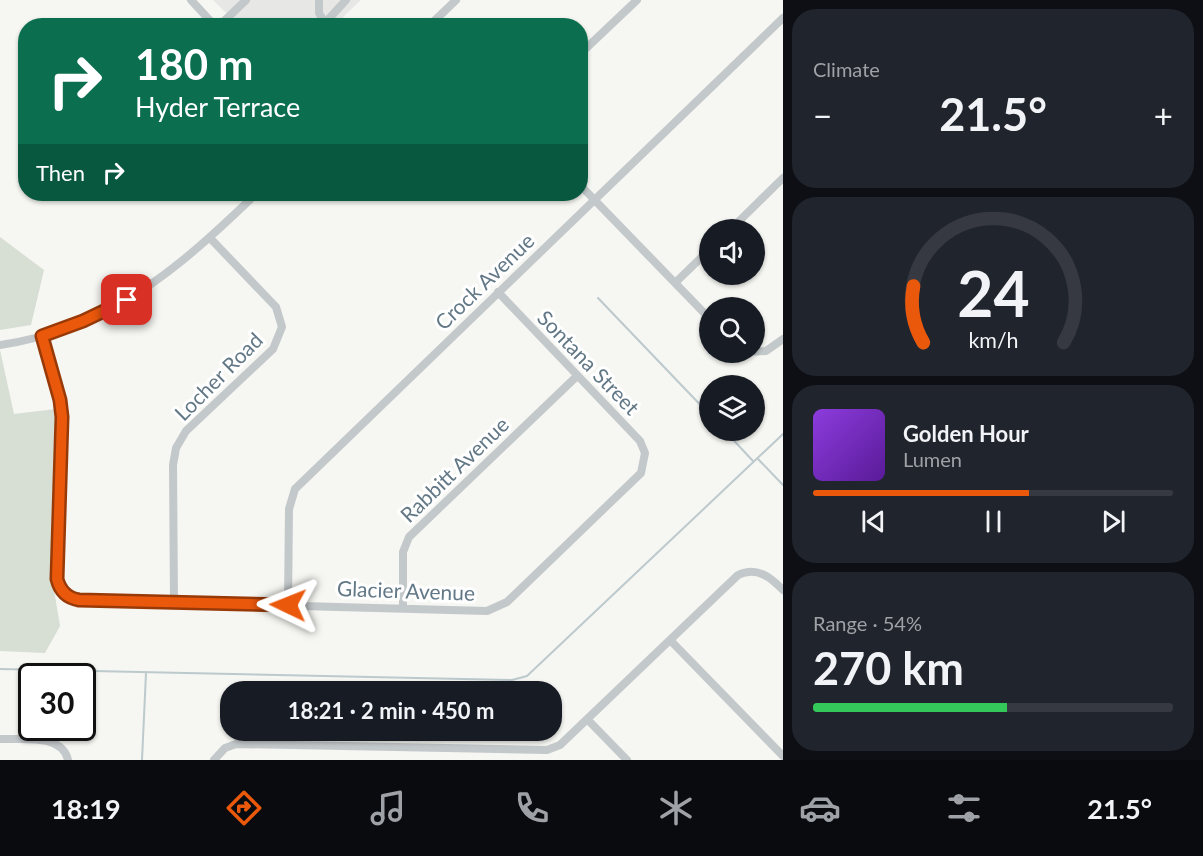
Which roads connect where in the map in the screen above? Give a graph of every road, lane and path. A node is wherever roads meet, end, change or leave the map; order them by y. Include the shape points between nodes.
1 (191, 0) edge
2 (246, 0) edge
3 (319, 0) edge
4 (346, 0) edge
5 (456, 0) edge
6 (637, 0) edge
7 (209, 18) edge
8 (226, 18) edge
9 (321, 18) edge
10 (330, 18) edge
11 (437, 18) edge
12 (783, 18) edge
13 (588, 46) edge
14 (783, 178) edge
15 (588, 193) edge
16 (595, 200) junction
17 (249, 201) edge
18 (741, 219) edge
19 (210, 238) junction
20 (699, 260) edge
21 (675, 283) junction
22 (498, 292) junction
23 (699, 308) edge
24 (42, 336) junction
25 (783, 339) edge
26 (0, 345) edge
27 (765, 350) edge
28 (577, 376) junction
29 (645, 462) joint
30 (783, 590) edge
31 (174, 602) junction
32 (288, 605) junction
33 (403, 608) junction
34 (670, 640) junction
35 (587, 719) junction
36 (0, 740) edge
37 (783, 756) edge
38 (216, 757) edge
39 (68, 760) edge
40 (627, 760) edge

1 - 7 street
2 - 8 street
3 - 9 street
4 - 10 street
5 - 11 street
6 - 13 street
12 - 16 street, Crock Avenue
14 - 18 street
15 - 16 street
16 - 21 street
16 - 22 street, Crock Avenue
17 - 19 street
19 - 24 street via 180,265 127,300
19 - 31 street, Locher Road via 276,307 282,327 273,349 186,431 176,447
20 - 21 street
21 - 23 street
22 - 28 street, Sontana Street
22 - 32 street, Crock Avenue via 295,489 289,509
24 - 26 street
24 - 31 street, Glacier Avenue via 62,417 57,579 61,590 79,600
25 - 27 street
28 - 29 street, Sontana Street via 640,441
28 - 33 street, Rabbitt Avenue via 409,537 403,552
29 - 33 street, Glacier Avenue via 641,473 501,606 487,610
30 - 34 street via 763,573 738,575
31 - 32 street, Glacier Avenue
32 - 33 street, Glacier Avenue
34 - 35 street
34 - 37 street
35 - 38 street via 560,745 540,751 236,744
35 - 40 street
36 - 39 street via 49,741 63,749

